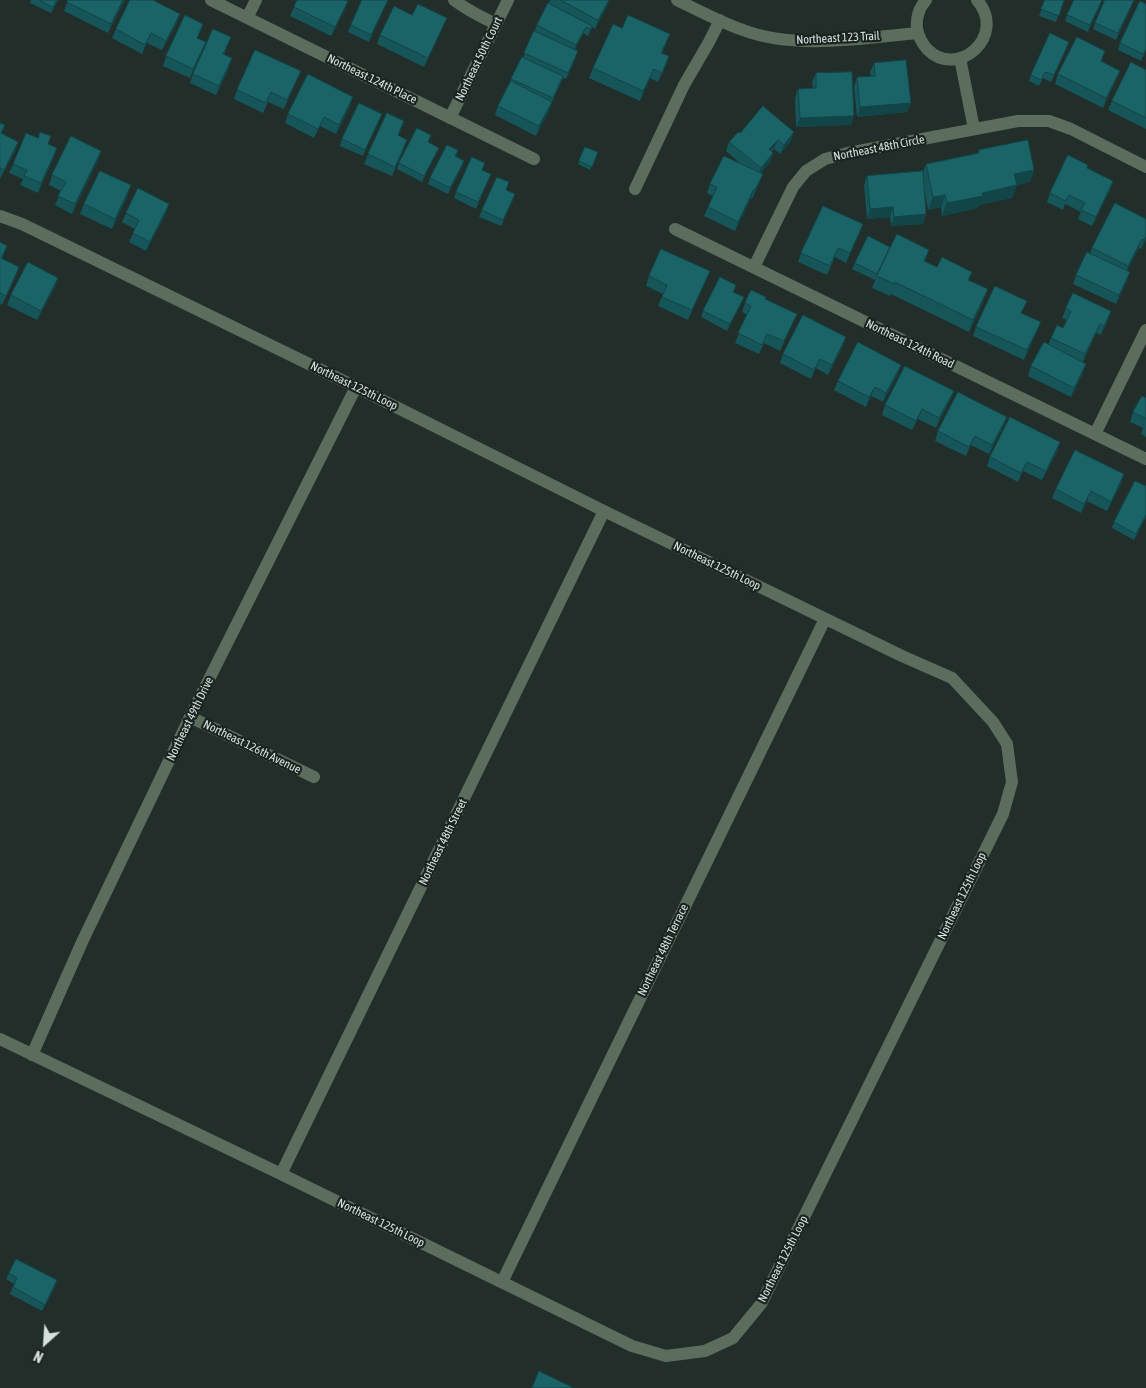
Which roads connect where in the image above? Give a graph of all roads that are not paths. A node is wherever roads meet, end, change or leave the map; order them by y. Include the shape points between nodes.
1 (210, 0) edge
2 (256, 0) edge
3 (454, 0) edge
4 (508, 0) edge
5 (677, 0) edge
6 (926, 0) edge
7 (977, 0) edge
8 (246, 18) junction
9 (720, 20) junction
10 (496, 24) junction
11 (917, 32) junction
12 (960, 58) junction
13 (450, 118) junction
14 (974, 129) junction
15 (534, 159) dead end
16 (1146, 167) edge
17 (635, 189) dead end
18 (0, 216) edge
19 (675, 229) dead end
20 (754, 267) junction
21 (1146, 330) edge
22 (356, 387) junction
23 (1095, 434) junction
24 (1146, 459) edge
25 (604, 511) junction
26 (825, 619) junction
27 (190, 718) junction
28 (314, 777) dead end
29 (0, 1039) edge
30 (32, 1055) junction
31 (281, 1174) junction
32 (502, 1282) junction

1 - 8 street, Northeast 124th Place
2 - 8 street
3 - 10 street
4 - 10 street, Northeast 50th Court
5 - 9 street, Northeast 123 Trail
6 - 11 street via 918,12
7 - 12 street via 984,10 986,30 977,48
8 - 13 street, Northeast 124th Place
9 - 11 street, Northeast 123 Trail via 744,31 782,40 840,40
9 - 17 street via 684,85
10 - 13 street, Northeast 50th Court
11 - 12 street via 929,51 949,59
12 - 14 street
13 - 15 street, Northeast 124th Place
14 - 16 street, Northeast 48th Circle via 1018,121 1049,121
14 - 20 street, Northeast 48th Circle via 825,159 806,172 793,187
18 - 22 street, Northeast 125th Loop
19 - 20 street, Northeast 124th Road
20 - 23 street, Northeast 124th Road
21 - 23 street
22 - 25 street, Northeast 125th Loop
22 - 27 street, Northeast 49th Drive
23 - 24 street, Northeast 124th Road
25 - 26 street, Northeast 125th Loop
25 - 31 street, Northeast 48th Street
26 - 32 street, Northeast 48th Terrace
26 - 32 street, Northeast 125th Loop via 952,678 993,722 1007,744 1012,782 1003,814 761,1304 732,1338 705,1351 666,1356 632,1346
27 - 28 street, Northeast 126th Avenue
27 - 30 street, Northeast 49th Drive via 83,940
29 - 30 street, Northeast 125th Loop
30 - 31 street, Northeast 125th Loop
31 - 32 street, Northeast 125th Loop

